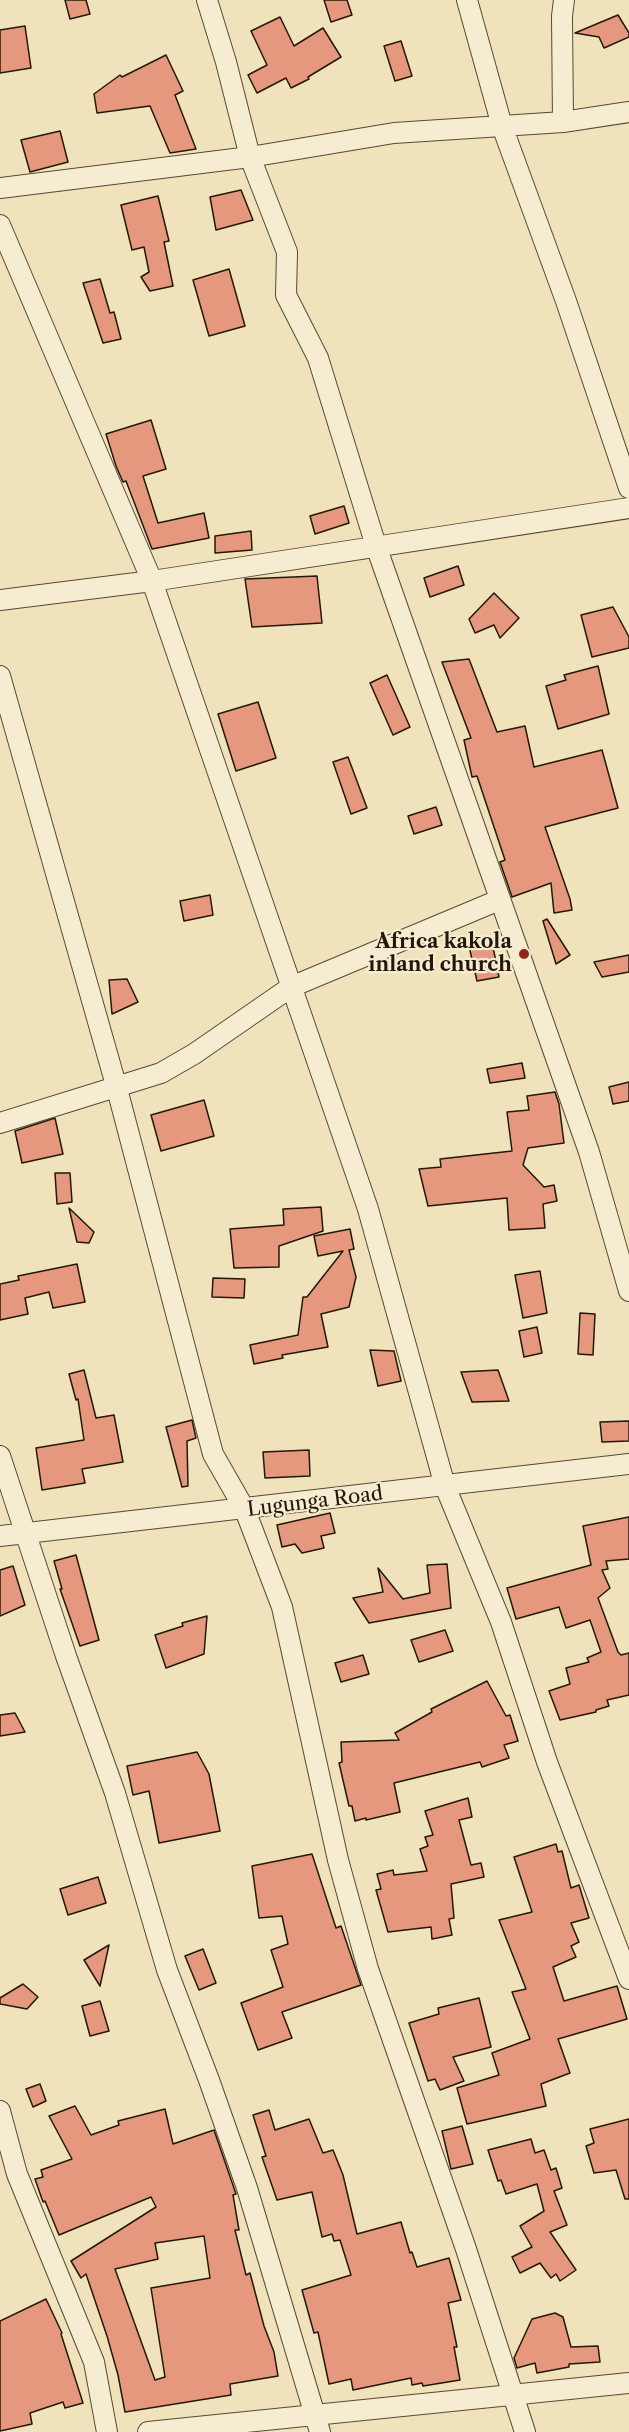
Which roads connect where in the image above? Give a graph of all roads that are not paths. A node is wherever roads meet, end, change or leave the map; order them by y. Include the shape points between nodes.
1 (207, 0) edge
2 (466, 0) edge
3 (564, 0) edge
4 (629, 112) edge
5 (563, 122) junction
6 (502, 126) junction
7 (250, 157) junction
8 (0, 188) edge
9 (0, 225) edge
10 (629, 488) edge
11 (629, 508) edge
12 (376, 546) junction
13 (152, 581) junction
14 (0, 600) edge
15 (0, 676) edge
16 (499, 900) junction
17 (291, 987) junction
18 (116, 1085) junction
19 (0, 1123) edge
20 (629, 1291) edge
21 (0, 1456) edge
22 (629, 1464) edge
23 (445, 1486) junction
24 (245, 1510) junction
25 (26, 1534) junction
26 (0, 1536) edge
27 (629, 1979) edge
28 (0, 2111) edge
29 (629, 2383) edge
30 (513, 2394) junction
31 (318, 2423) edge
32 (107, 2432) edge
33 (148, 2432) edge
34 (525, 2432) edge

1 - 7 street
2 - 6 street
3 - 5 street
4 - 5 street
5 - 6 street
6 - 7 street via 394,133
6 - 10 street
7 - 8 street
7 - 12 street via 287,252 286,295 318,357
9 - 13 street
11 - 12 street
12 - 13 street
12 - 16 street
13 - 14 street
13 - 17 street
15 - 18 street
16 - 17 street
16 - 20 street via 589,1152
17 - 18 street via 161,1073
17 - 23 street via 368,1209
18 - 19 street
18 - 24 street via 213,1454
21 - 25 street
22 - 23 street, Lugunga Road
23 - 24 street, Lugunga Road
23 - 27 street via 501,1622 547,1762
24 - 25 street, Lugunga Road
24 - 30 street via 282,1607 338,1860 368,1969
25 - 26 street, Lugunga Road
25 - 31 street via 115,1792 167,1970 247,2188
28 - 32 street via 17,2174 93,2362
29 - 30 street
30 - 31 street
30 - 34 street
31 - 33 street

